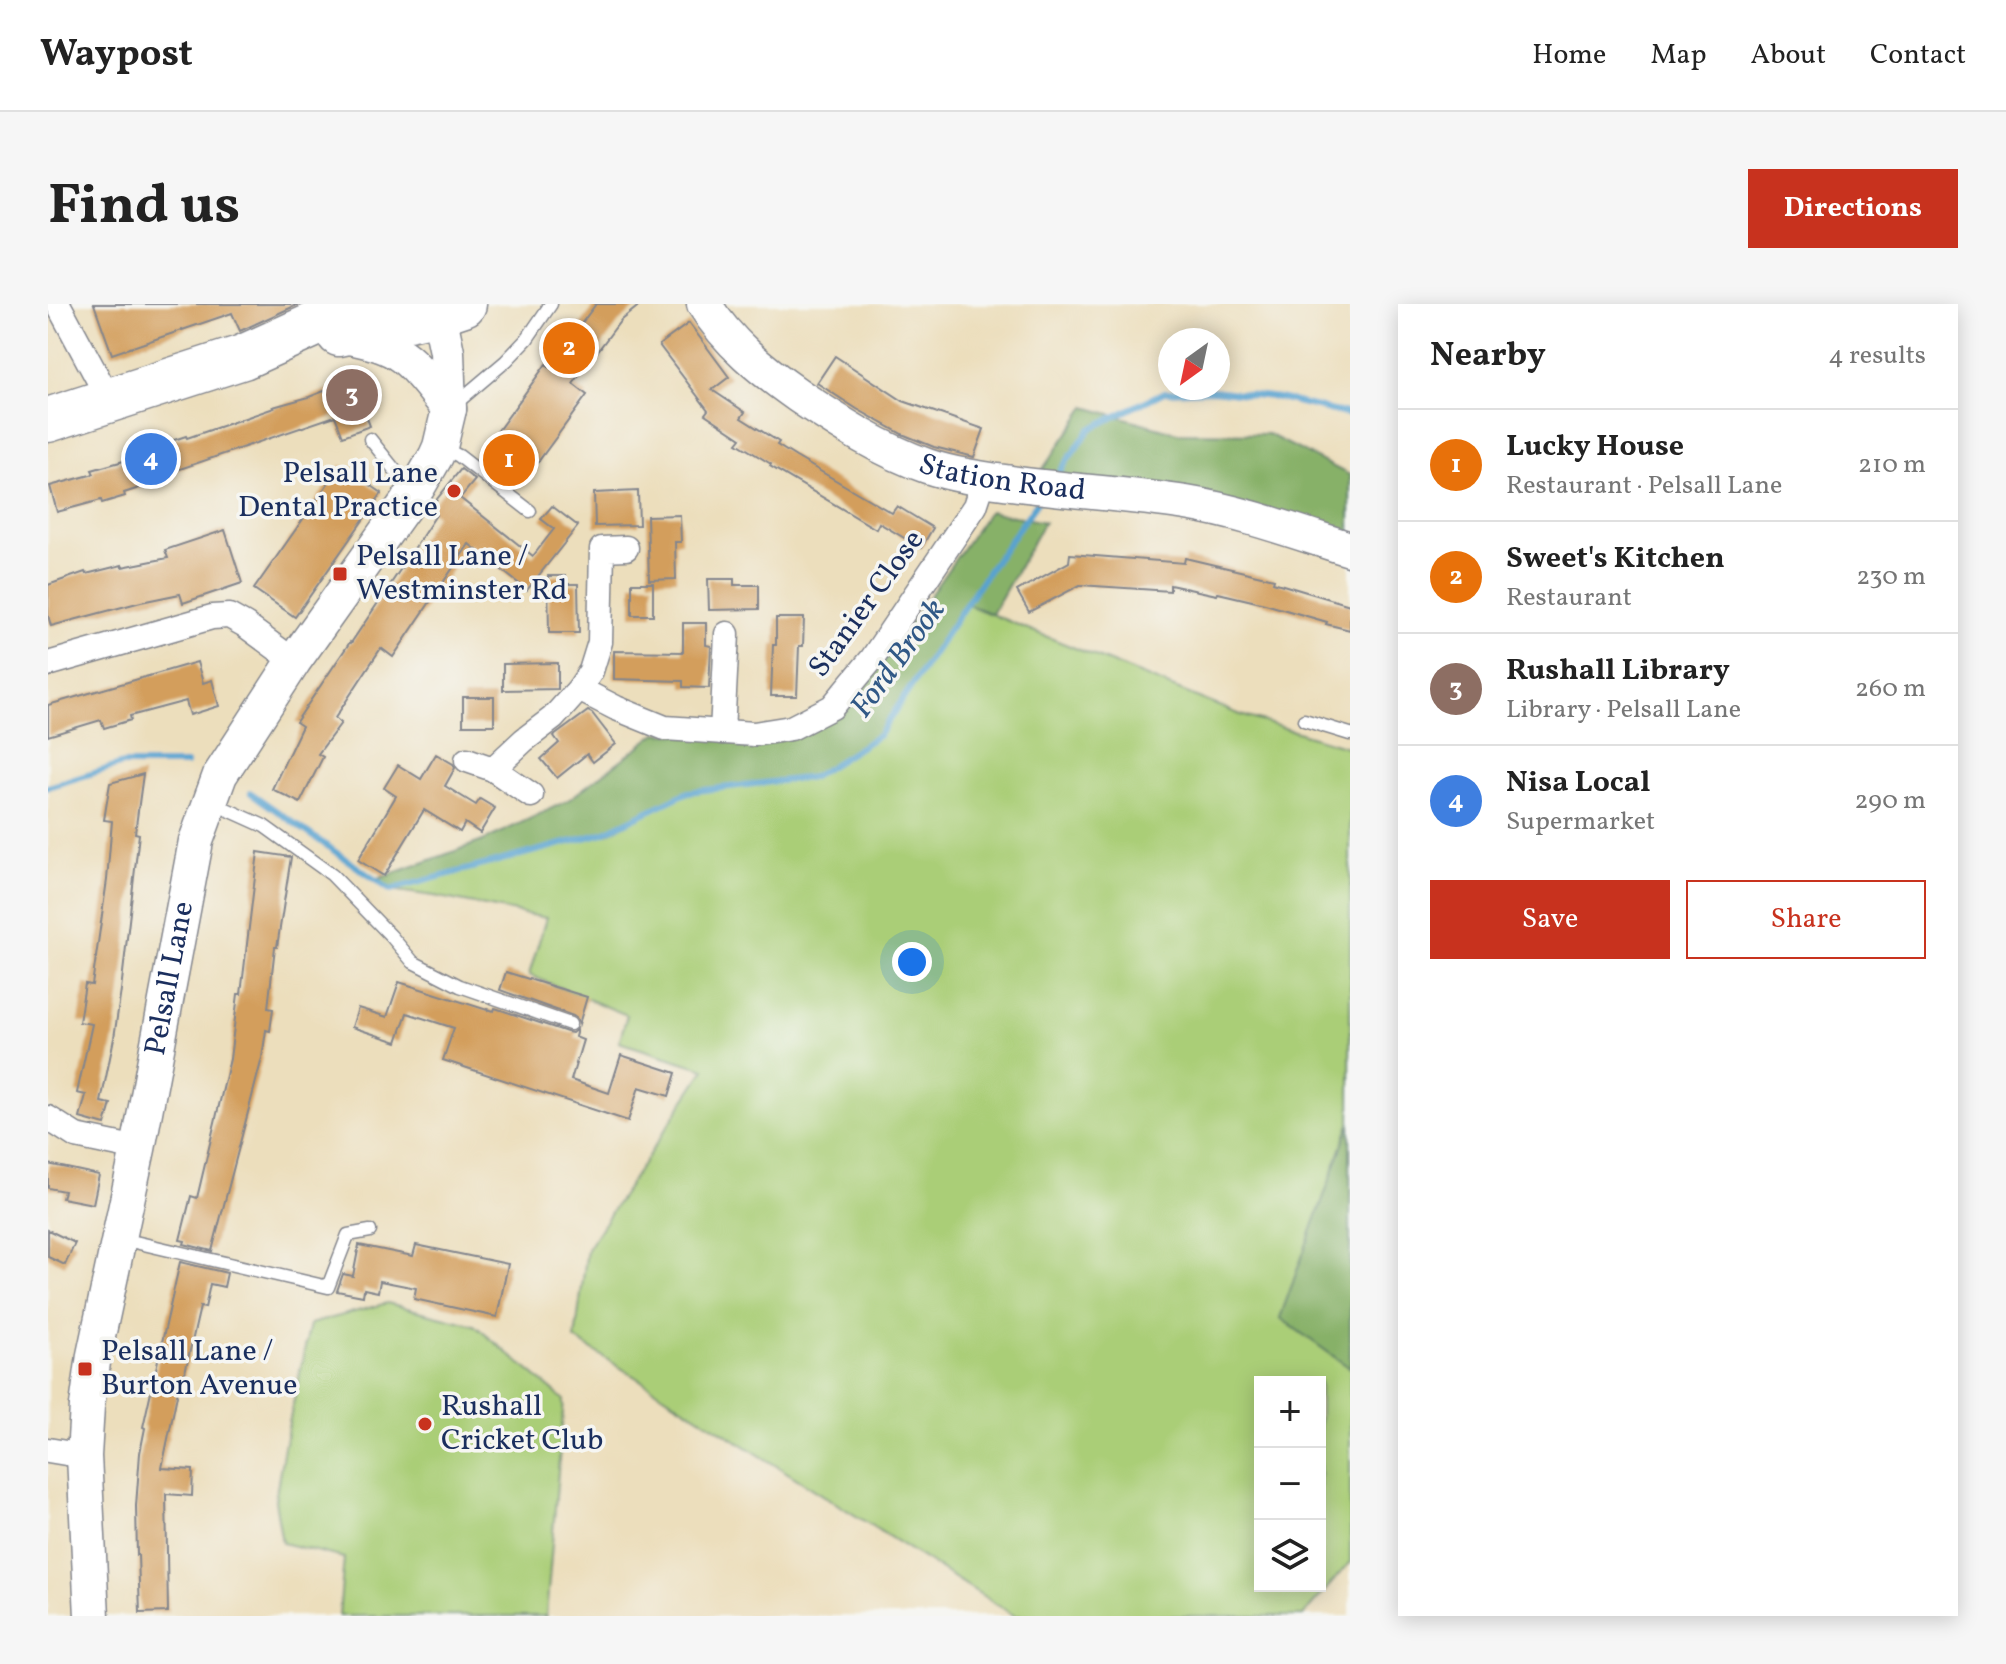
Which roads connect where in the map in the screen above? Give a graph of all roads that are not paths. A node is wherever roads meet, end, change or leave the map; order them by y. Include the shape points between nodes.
1 (58, 304) edge
2 (551, 304) edge
3 (704, 304) edge
4 (447, 307) edge
5 (345, 314) edge
6 (110, 401) junction
7 (449, 409) junction
8 (48, 420) edge
9 (370, 439) dead end
10 (440, 447) junction
11 (984, 479) junction
12 (418, 487) junction
13 (530, 511) dead end
14 (626, 548) dead end
15 (1350, 549) edge
16 (727, 634) dead end
17 (294, 661) junction
18 (48, 664) edge
19 (579, 689) junction
20 (1304, 720) dead end
21 (722, 732) junction
22 (1350, 734) edge
23 (467, 760) dead end
24 (493, 769) junction
25 (531, 795) dead end
26 (210, 801) junction
27 (570, 1024) dead end
28 (48, 1118) edge
29 (138, 1149) junction
30 (370, 1231) dead end
31 (119, 1238) junction
32 (48, 1450) edge
33 (84, 1456) junction
34 (92, 1616) edge

1 - 6 street
2 - 7 lane via 506,361
3 - 11 main road, Station Road via 745,355 825,414 928,466
4 - 5 highway
4 - 7 main road, Pelsall Lane
5 - 6 highway via 243,357
5 - 7 main road via 377,343 412,364
6 - 8 highway
7 - 10 main road, Pelsall Lane
9 - 12 lane via 402,479
10 - 12 main road, Pelsall Lane
10 - 13 lane
11 - 15 main road, Station Road via 1189,504
11 - 21 street, Stanier Close via 975,506 872,659 832,707 791,728
12 - 17 main road, Pelsall Lane
14 - 19 street via 602,549 600,642
16 - 21 street
17 - 18 street via 229,616
17 - 26 main road, Pelsall Lane via 220,775
19 - 21 street, Stanier Close via 665,728
19 - 24 street
20 - 22 lane
23 - 24 street
24 - 25 street
26 - 27 lane via 264,826 332,875 413,962 460,986
26 - 29 main road, Pelsall Lane via 196,841
28 - 29 street via 76,1136
29 - 31 main road, Pelsall Lane
30 - 31 lane via 348,1235 328,1287
31 - 33 main road, Pelsall Lane via 94,1355
32 - 33 street
33 - 34 main road, Pelsall Lane

